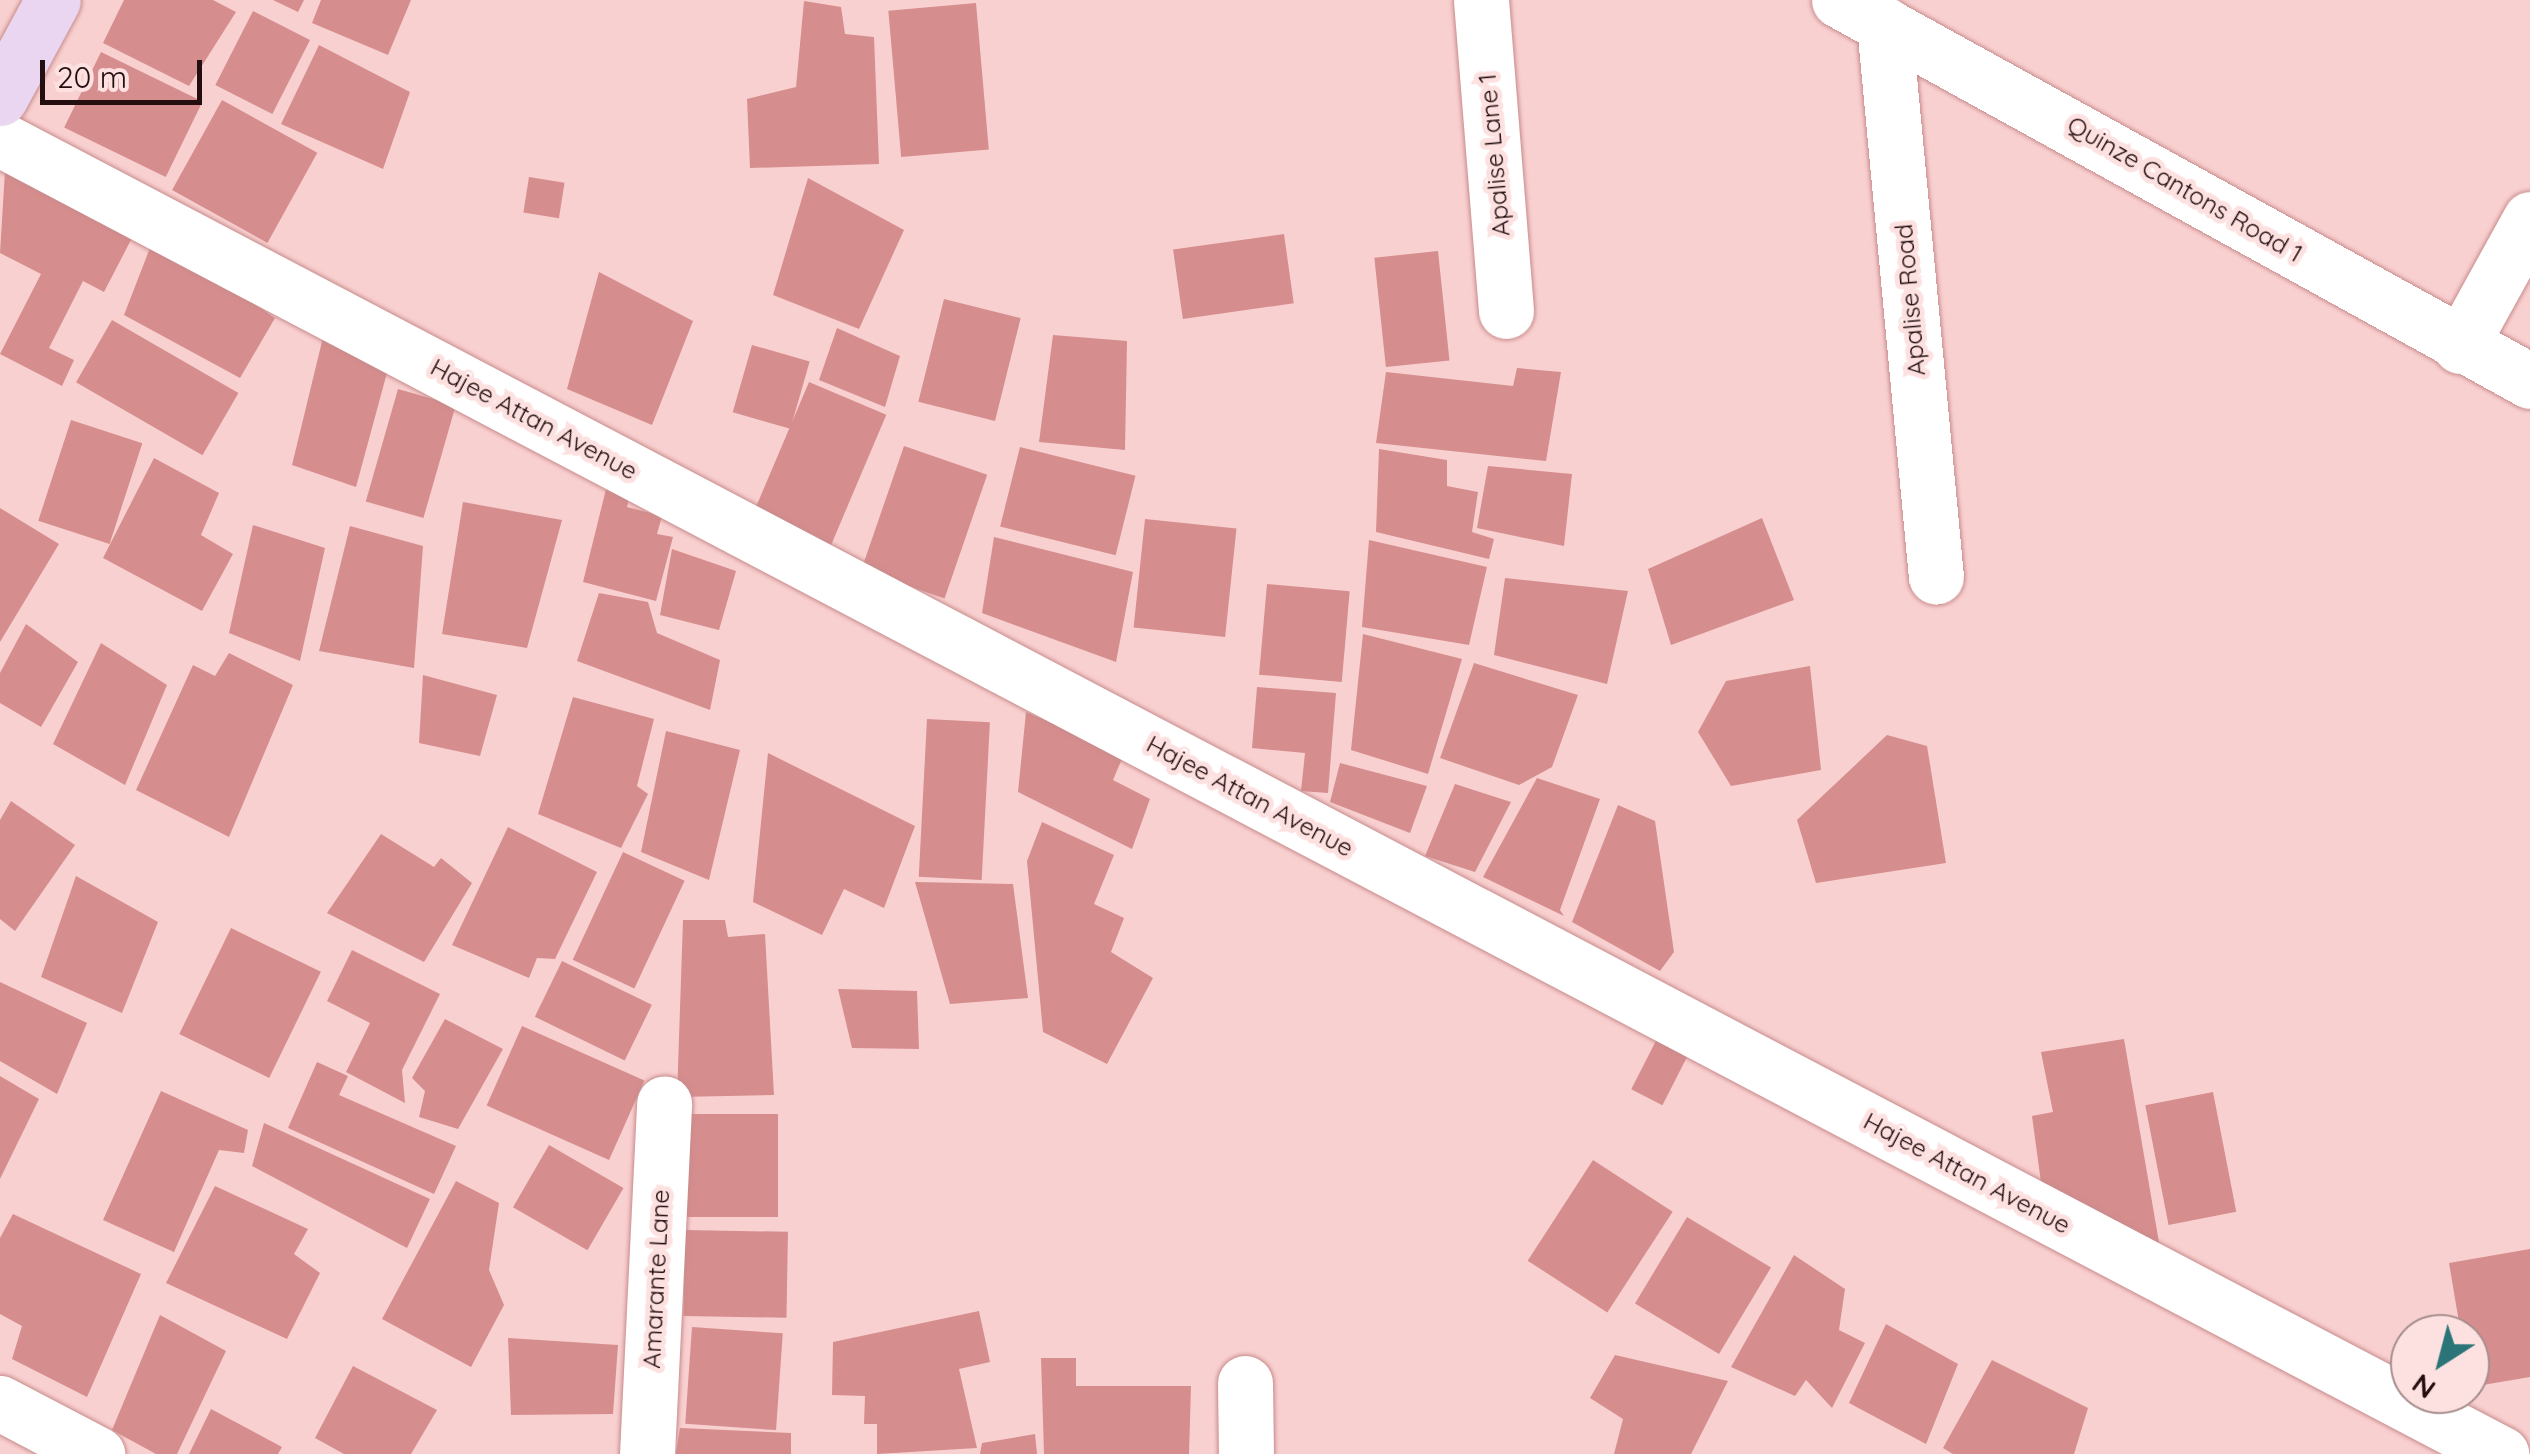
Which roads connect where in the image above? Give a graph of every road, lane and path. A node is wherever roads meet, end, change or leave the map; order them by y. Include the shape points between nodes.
1 (53, 0) edge
2 (1481, 0) edge
3 (1886, 14) edge
4 (0, 98) edge
5 (0, 139) edge
6 (2530, 218) edge
7 (1506, 311) dead end
8 (2460, 346) junction
9 (2530, 382) edge
10 (1936, 577) dead end
11 (664, 1103) dead end
12 (1245, 1383) dead end
13 (0, 1403) edge
14 (97, 1454) edge
15 (648, 1454) edge
16 (1246, 1454) edge
17 (2501, 1454) edge

1 - 4 main road
2 - 7 street, Apalise Lane 1
3 - 8 street, Quinze Cantons Road 1
3 - 10 street, Apalise Road
5 - 17 street, Hajee Attan Avenue
6 - 8 street
8 - 9 street, Quinze Cantons Road 1
11 - 15 street, Amarante Lane
12 - 16 street
13 - 14 street

